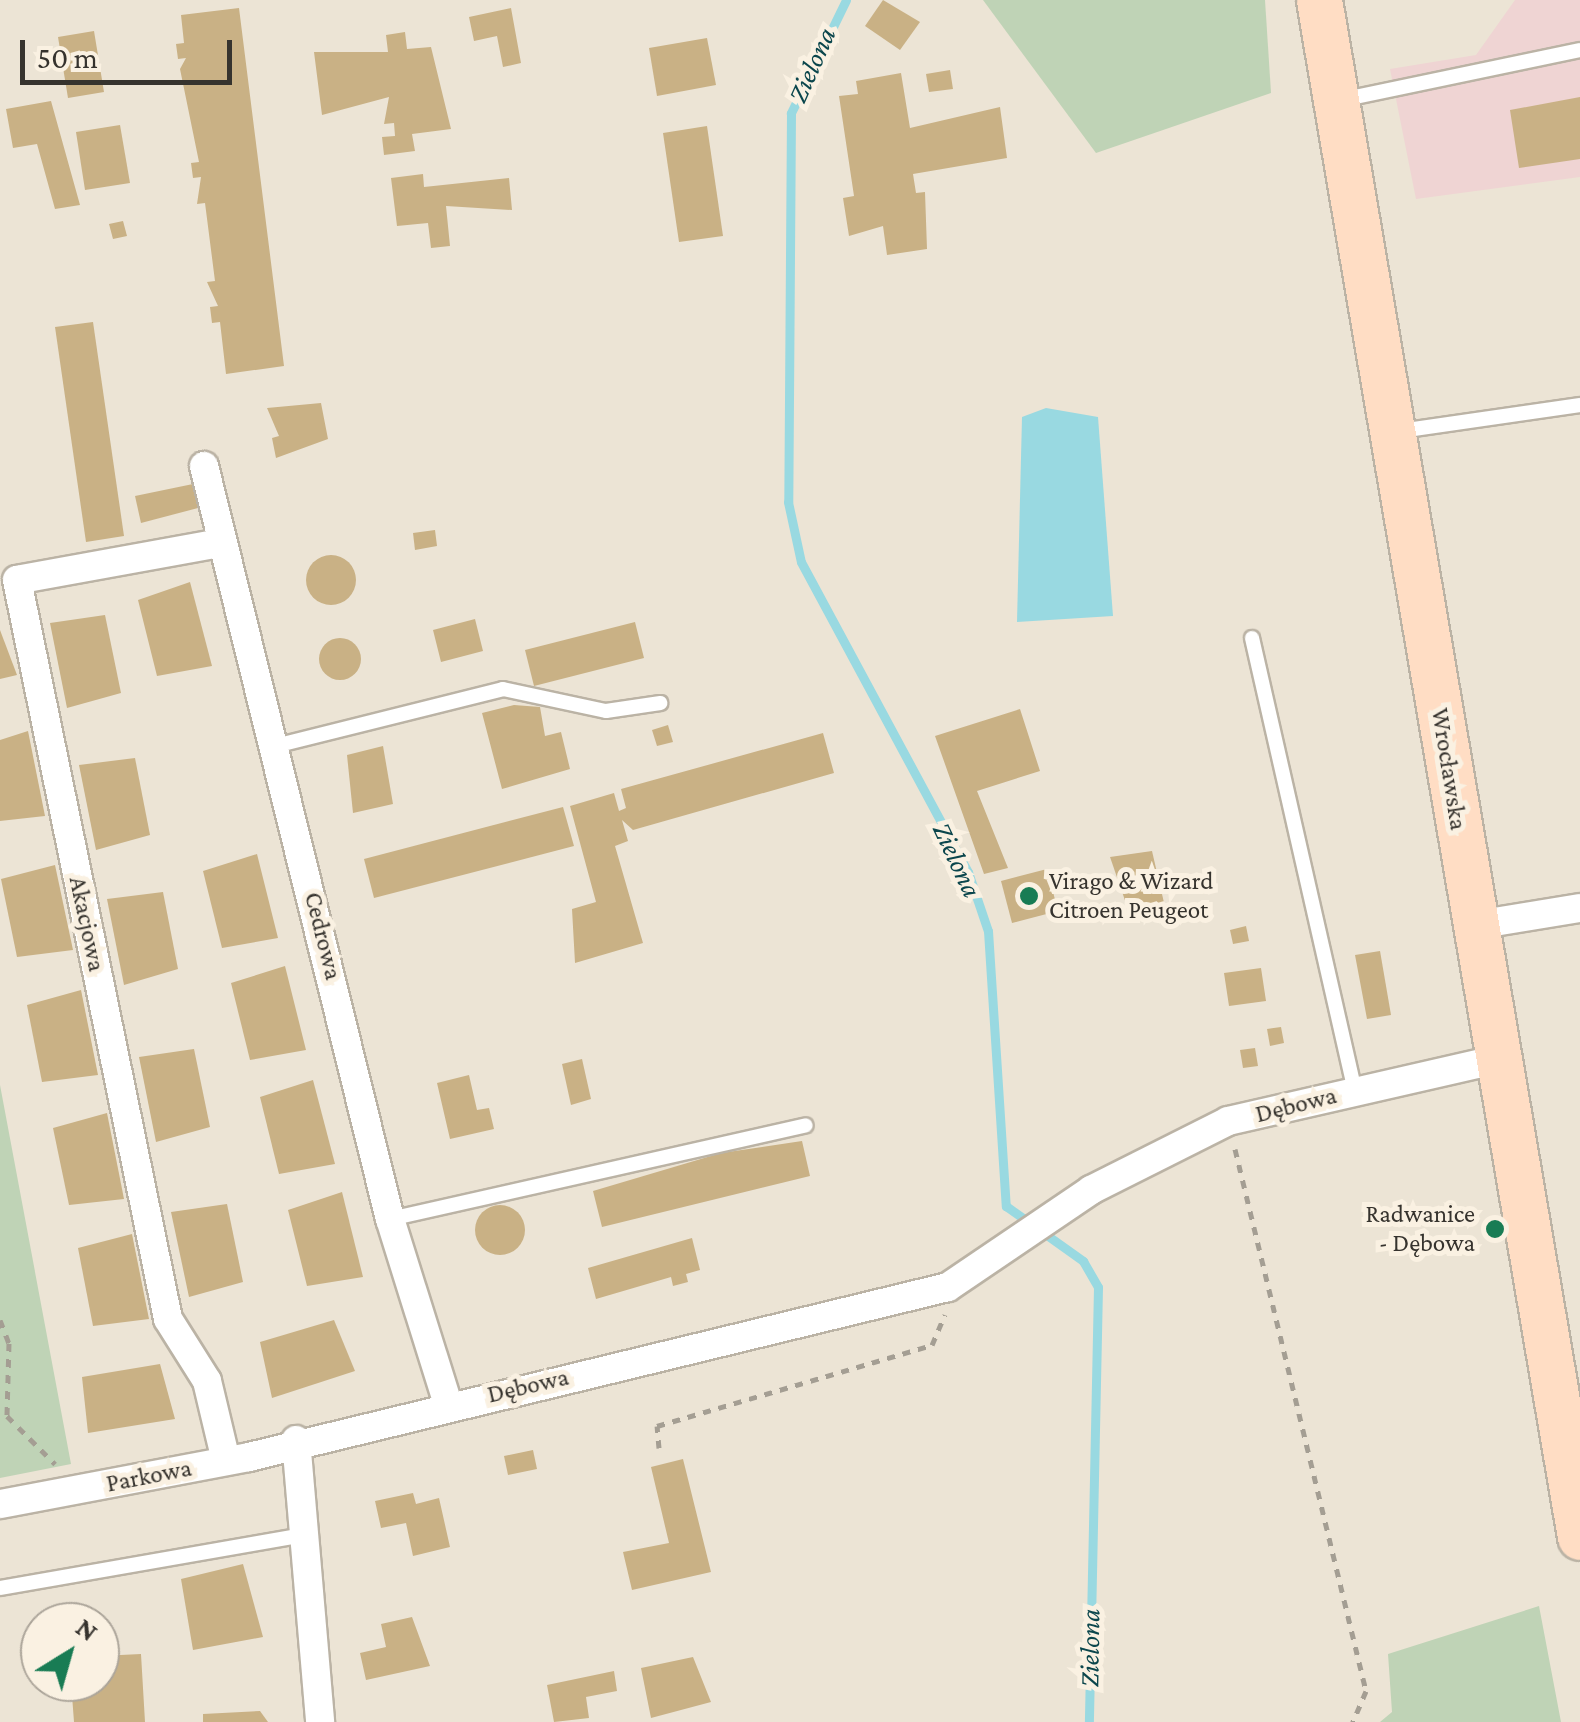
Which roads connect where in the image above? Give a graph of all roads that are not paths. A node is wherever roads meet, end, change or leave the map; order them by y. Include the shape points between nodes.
1 (1320, 0) edge
2 (1580, 50) edge
3 (1337, 102) junction
4 (1580, 405) edge
5 (1394, 432) junction
6 (204, 466) dead end
7 (220, 543) junction
8 (1252, 638) dead end
9 (660, 704) dead end
10 (275, 746) junction
11 (1580, 908) edge
12 (1476, 925) junction
13 (1498, 1060) junction
14 (1356, 1090) junction
15 (806, 1125) dead end
16 (390, 1219) junction
17 (448, 1404) junction
18 (296, 1440) junction
19 (1574, 1461) edge
20 (226, 1462) junction
21 (0, 1504) edge
22 (305, 1535) junction
23 (1580, 1537) edge
24 (0, 1588) edge
25 (320, 1722) edge

1 - 3 main road, Wrocławska
2 - 3 lane
3 - 5 main road, Wrocławska
4 - 5 lane
5 - 12 main road, Wrocławska
6 - 7 street, Cedrowa
7 - 10 street, Cedrowa
7 - 20 street, Akacjowa via 16,580 168,1319 207,1381
8 - 14 lane
9 - 10 lane via 606,711 503,690
10 - 16 street, Cedrowa
11 - 12 street
12 - 13 main road, Wrocławska
13 - 14 street, Dębowa
13 - 19 main road, Wrocławska
14 - 17 street, Dębowa via 1228,1121 1054,1214 948,1287
15 - 16 lane
16 - 17 street, Cedrowa
17 - 18 street, Dębowa
18 - 20 street, Parkowa
18 - 22 street
19 - 23 main road, Wrocławska
20 - 21 street, Parkowa
22 - 24 lane
22 - 25 street

